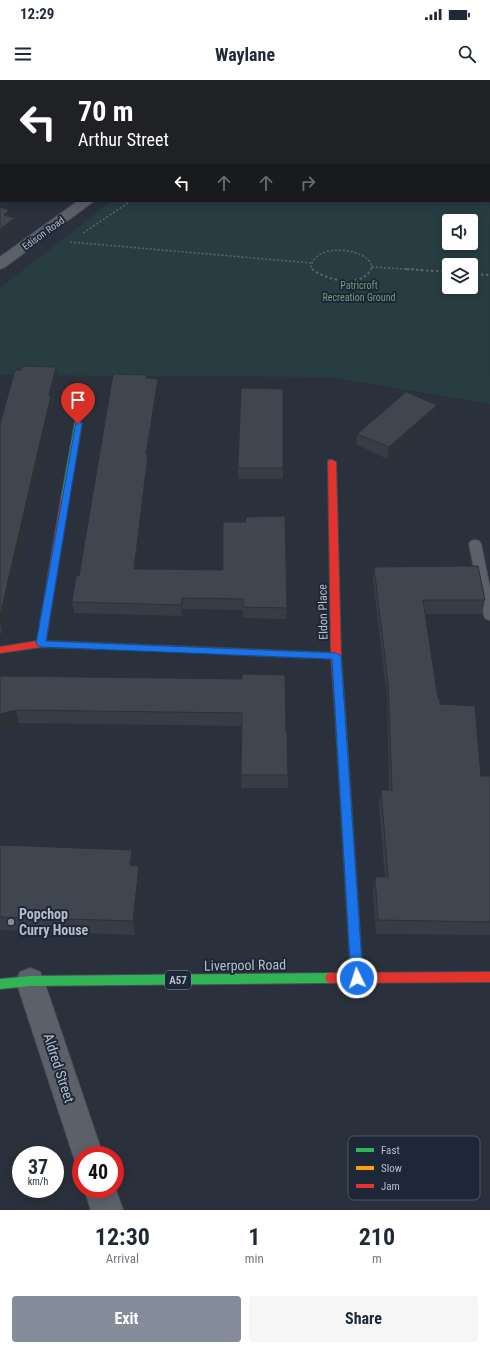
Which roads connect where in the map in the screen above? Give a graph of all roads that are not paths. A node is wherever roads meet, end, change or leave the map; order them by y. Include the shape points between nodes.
1 (86, 202) edge
2 (0, 264) edge
3 (78, 424) dead end
4 (332, 462) dead end
5 (475, 544) dead end
6 (490, 616) edge
7 (41, 644) junction
8 (0, 650) edge
9 (336, 656) junction
10 (490, 977) edge
11 (357, 978) junction
12 (30, 981) junction
13 (0, 984) edge
14 (85, 1146) edge
15 (103, 1198) edge
16 (107, 1210) edge

1 - 2 street, Edison Road
3 - 7 street
4 - 9 street, Eldon Place
5 - 6 lane
7 - 8 street
7 - 9 street
9 - 11 street, Eldon Place
10 - 11 street, Liverpool Road / A57
11 - 12 street, Liverpool Road / A57
12 - 13 street, Liverpool Road / A57
12 - 14 street, Aldred Street
15 - 16 street

